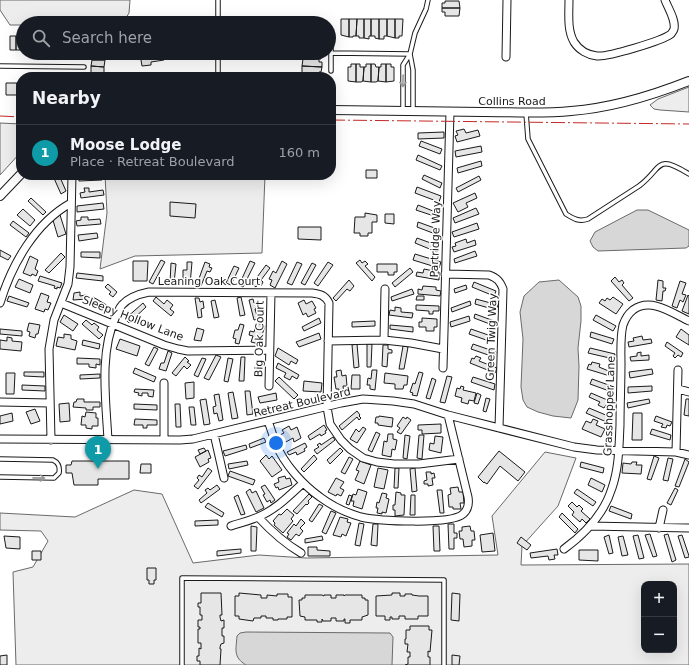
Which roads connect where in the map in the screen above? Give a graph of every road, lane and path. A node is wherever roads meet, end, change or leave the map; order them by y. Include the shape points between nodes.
1 (218, 0) edge
2 (428, 0) edge
3 (507, 0) edge
4 (569, 0) edge
5 (665, 0) edge
6 (218, 16) edge
7 (336, 53) edge
8 (410, 54) junction
9 (506, 57) dead end
10 (218, 60) edge
11 (331, 60) edge
12 (0, 66) edge
13 (84, 67) dead end
14 (331, 71) dead end
15 (218, 72) edge
16 (689, 81) edge
17 (336, 110) edge
18 (403, 111) junction
19 (413, 111) junction
20 (450, 112) junction
21 (526, 112) junction
22 (689, 174) edge
23 (16, 179) edge
24 (72, 180) edge
25 (0, 196) edge
26 (71, 202) junction
27 (445, 274) junction
28 (385, 289) dead end
29 (271, 293) junction
30 (0, 303) edge
31 (60, 303) junction
32 (689, 321) edge
33 (113, 323) junction
34 (384, 340) junction
35 (328, 341) junction
36 (443, 349) junction
37 (270, 350) junction
38 (443, 368) dead end
39 (678, 370) dead end
40 (164, 383) dead end
41 (269, 386) dead end
42 (678, 389) junction
43 (689, 392) edge
44 (0, 402) edge
45 (50, 403) junction
46 (327, 407) junction
47 (448, 414) junction
48 (268, 421) junction
49 (499, 428) junction
50 (214, 434) junction
51 (0, 439) edge
52 (164, 439) junction
53 (51, 440) junction
54 (108, 440) junction
55 (619, 451) junction
56 (676, 452) junction
57 (689, 455) edge
58 (459, 459) junction
59 (0, 460) edge
60 (0, 478) edge
61 (224, 478) dead end
62 (302, 483) junction
63 (663, 510) dead end
64 (258, 517) junction
65 (231, 526) dead end
66 (590, 526) junction
67 (659, 528) junction
68 (689, 528) edge
69 (564, 549) dead end
70 (301, 553) dead end
71 (182, 665) edge
72 (444, 665) edge

1 - 6 lane
2 - 8 lane
3 - 9 street
4 - 5 street via 572,39 587,54 606,56 649,44 671,34 674,22
7 - 8 lane
8 -> 18 lane via 403,65
8 - 19 lane via 413,70
10 - 15 lane
11 - 14 lane
12 - 13 lane
16 - 21 street, Collins Road via 654,94 604,107
17 - 18 street, Collins Road
18 - 19 street, Collins Road
19 - 20 street, Collins Road
20 - 21 street, Collins Road
20 - 27 street, Partridge Way
21 - 22 lane via 528,139 566,214 573,218 581,221 588,218 645,181 663,164 672,164
23 - 25 street
24 - 26 street
26 - 30 street via 43,224 22,252 6,284
26 - 31 street via 70,267 68,284
27 - 36 street, Partridge Way
27 - 49 street, Green Twig Way via 489,275 496,277 503,289
28 - 34 street
29 - 33 street, Leaning Oak Court via 138,294 121,306
29 - 35 street, Leaning Oak Court via 312,293 326,297 329,303
29 - 37 street, Big Oak Court
31 - 33 street, Sleepy Hollow Lane
31 - 45 street via 49,349
32 - 55 street, Grasshopper Lane via 648,304 632,310 626,318 623,326
33 - 37 street, Sleepy Hollow Lane via 178,349
33 - 54 street, Leaning Oak Court via 106,357
34 - 35 street
34 - 36 street
35 - 46 street, Leaning Oak Court
36 - 38 street, Partridge Way
37 - 41 street, Big Oak Court
39 - 42 street
40 - 52 street
42 - 43 street
42 - 56 street
44 - 45 street
45 - 53 street
46 - 47 street, Retreat Boulevard via 363,399 379,399 414,404
46 - 48 street, Retreat Boulevard
46 - 58 street, Leaning Oak Court via 334,431 350,449 363,458 394,464
47 - 49 street, Retreat Boulevard
47 - 58 street
48 - 50 street, Retreat Boulevard
48 - 62 street via 277,446
49 - 55 street, Retreat Boulevard via 574,447
50 - 52 street, Retreat Boulevard via 193,439
50 - 61 street
51 - 53 street, Retreat Boulevard
52 - 54 street, Retreat Boulevard
53 - 54 street, Retreat Boulevard
55 - 56 street, Retreat Boulevard
55 - 66 street, Grasshopper Lane via 612,490 604,507
56 - 57 street, Retreat Boulevard
58 - 62 street via 469,506 464,513 449,518 392,521 361,517 331,504
60 -> 59 lane via 54,478 60,469 53,460
62 - 64 street via 282,502
63 - 67 street
64 - 65 street
64 - 70 street via 275,535
66 - 67 street
66 - 69 street, Grasshopper Lane
67 - 68 street
71 - 72 lane via 182,578 444,580

